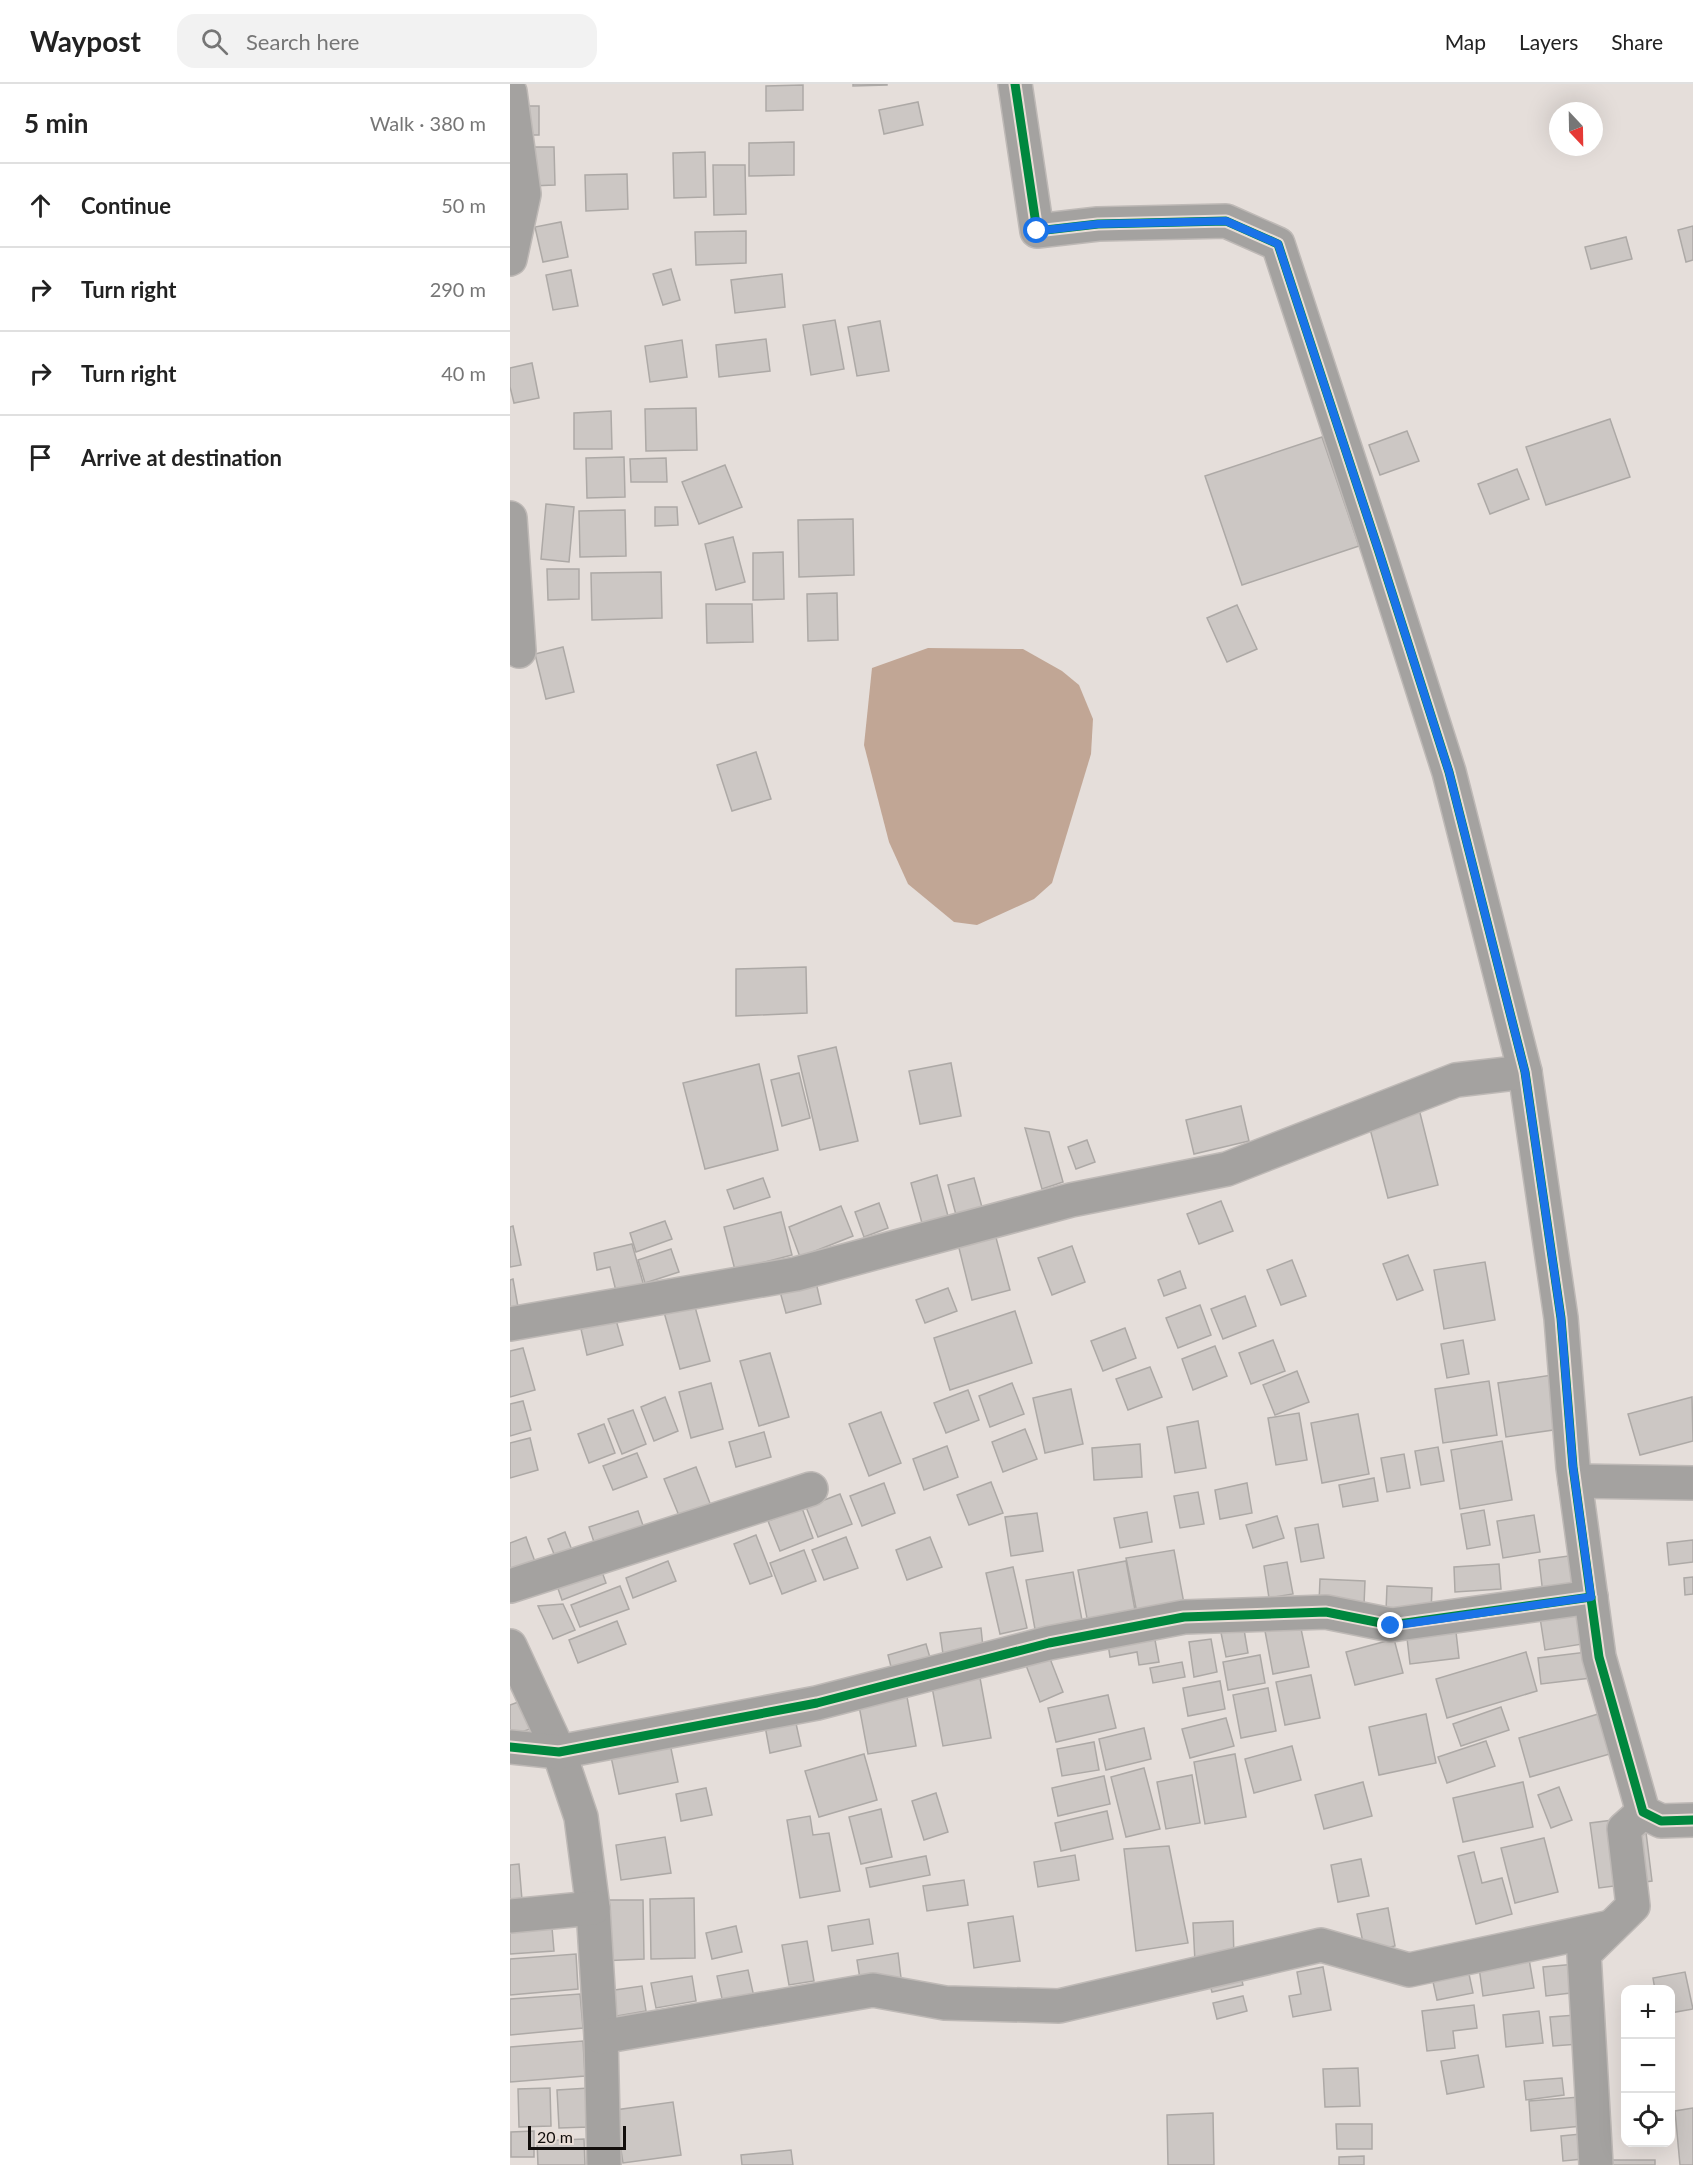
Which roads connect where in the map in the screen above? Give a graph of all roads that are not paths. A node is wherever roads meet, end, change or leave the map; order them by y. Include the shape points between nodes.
1 (1016, 84) edge
2 (510, 92) edge
3 (510, 259) edge
4 (510, 518) edge
5 (519, 651) dead end
6 (1525, 1072) junction
7 (510, 1324) edge
8 (1575, 1481) junction
9 (1693, 1483) edge
10 (811, 1489) dead end
11 (510, 1586) edge
12 (1591, 1597) junction
13 (510, 1646) edge
14 (510, 1747) edge
15 (560, 1752) junction
16 (1643, 1812) junction
17 (1693, 1820) edge
18 (593, 1908) junction
19 (510, 1916) edge
20 (1611, 1928) junction
21 (601, 2037) junction
22 (604, 2165) edge
23 (1596, 2165) edge

1 - 6 street via 1037,231 1098,224 1226,221 1278,244 1449,772
2 - 3 street via 524,194
4 - 5 street
6 - 7 street via 1456,1080 1227,1169 1071,1200 796,1274
6 - 8 street via 1561,1318
8 - 9 street
8 - 12 street
10 - 11 street
12 - 15 street via 1391,1626 1326,1612 1184,1617 1049,1643 817,1703
12 - 16 street via 1599,1657
13 - 15 street
14 - 15 street
15 - 18 street via 581,1817
16 - 17 street via 1661,1821
16 - 20 street via 1624,1830 1633,1906
18 - 19 street
18 - 21 street
20 - 21 street via 1409,1970 1320,1945 1059,2006 945,2003 873,1990
20 - 23 street via 1584,1954
21 - 22 street

